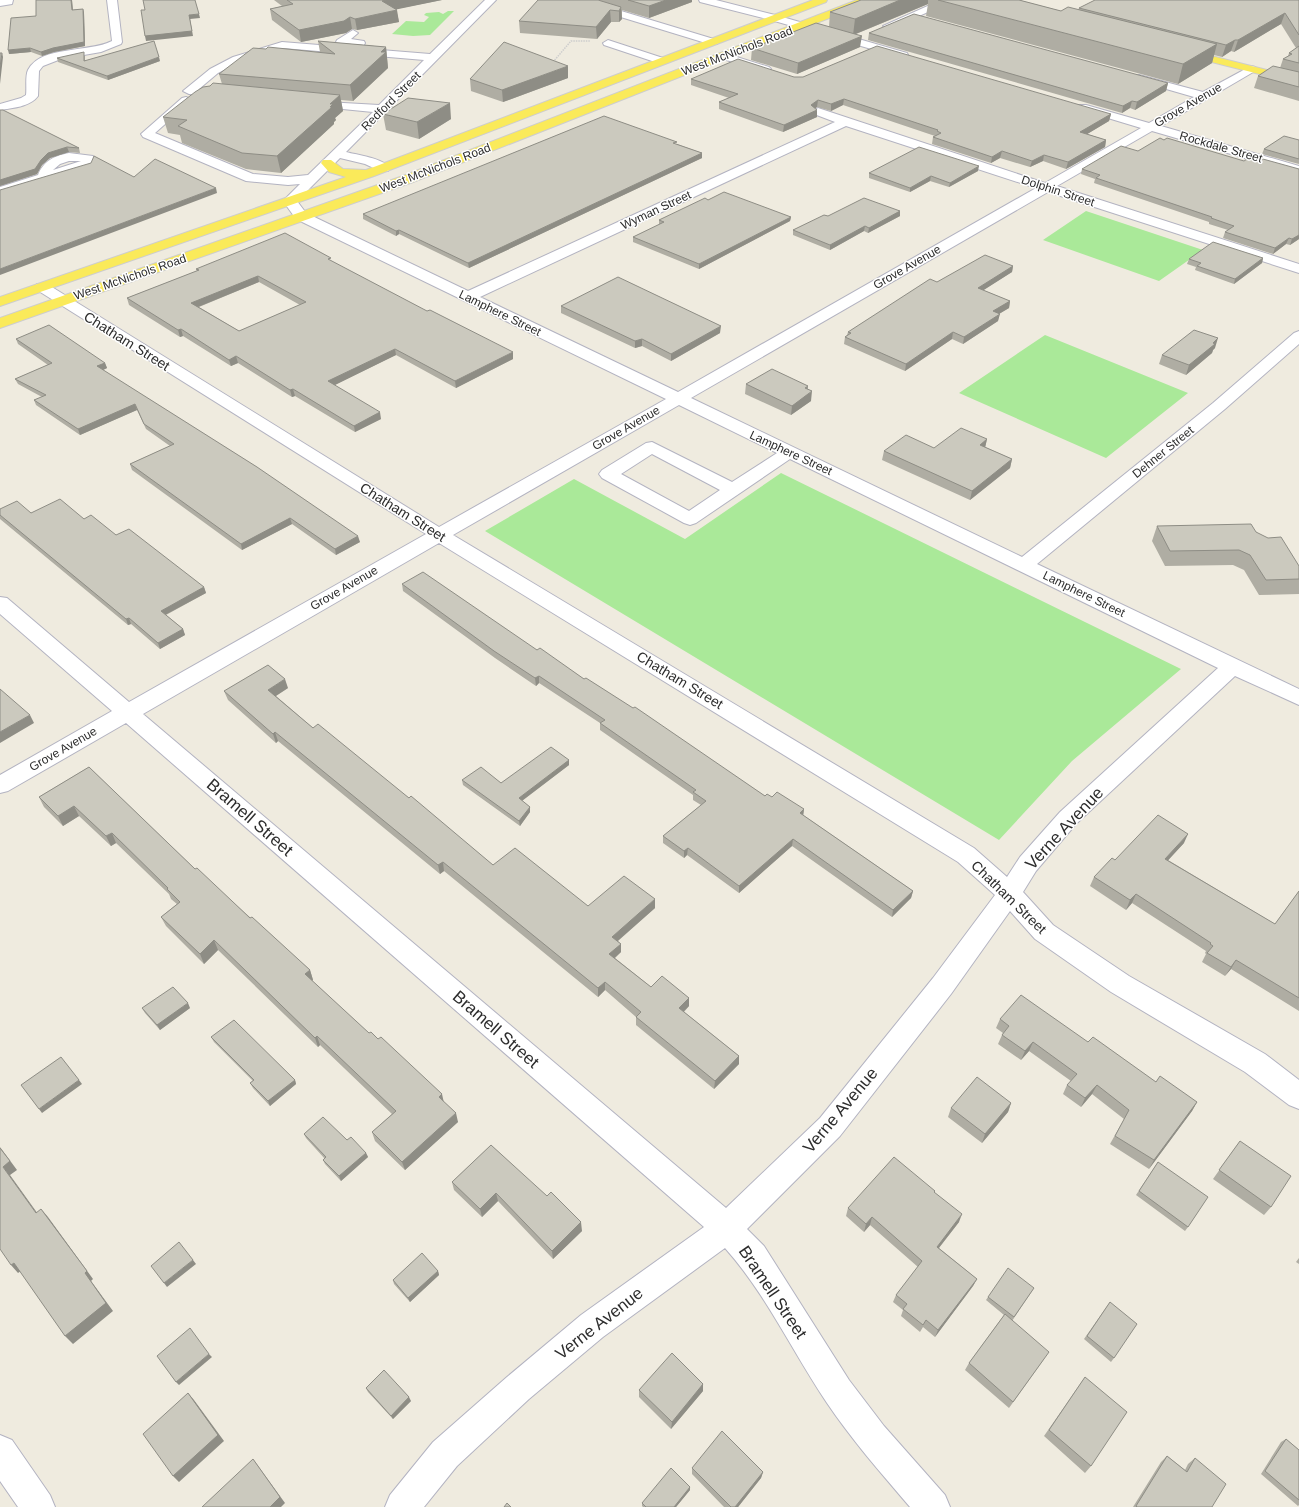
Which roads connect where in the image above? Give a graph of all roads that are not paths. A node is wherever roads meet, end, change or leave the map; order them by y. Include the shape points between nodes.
1 (112, 0) edge
2 (491, 0) edge
3 (596, 0) edge
4 (708, 0) edge
5 (822, 0) edge
6 (866, 0) edge
7 (950, 0) edge
8 (912, 16) junction
9 (776, 18) junction
10 (927, 20) edge
11 (801, 26) junction
12 (750, 28) junction
13 (353, 33) edge
14 (774, 36) junction
15 (853, 41) junction
16 (713, 42) junction
17 (608, 43) dead end
18 (875, 47) junction
19 (1171, 48) edge
20 (862, 53) edge
21 (437, 54) junction
22 (724, 56) junction
23 (913, 58) edge
24 (662, 61) junction
25 (1251, 69) junction
26 (776, 72) edge
27 (1126, 74) edge
28 (1299, 81) edge
29 (1204, 96) junction
30 (298, 104) edge
31 (1072, 104) edge
32 (0, 107) edge
33 (381, 111) junction
34 (818, 112) edge
35 (845, 122) junction
36 (1150, 127) junction
37 (432, 149) junction
38 (332, 158) junction
39 (457, 160) junction
40 (384, 168) junction
41 (1299, 170) edge
42 (370, 172) junction
43 (44, 176) edge
44 (408, 179) junction
45 (310, 180) junction
46 (1045, 187) junction
47 (0, 191) edge
48 (290, 201) junction
49 (301, 216) junction
50 (1299, 269) edge
51 (42, 287) junction
52 (467, 297) junction
53 (62, 301) junction
54 (0, 302) edge
55 (0, 323) edge
56 (1299, 336) edge
57 (677, 399) junction
58 (620, 431) junction
59 (652, 447) junction
60 (789, 452) junction
61 (733, 490) junction
62 (438, 534) junction
63 (1024, 565) junction
64 (0, 603) edge
65 (1232, 667) junction
66 (1299, 698) edge
67 (128, 712) junction
68 (0, 785) edge
69 (1010, 894) junction
70 (1299, 1096) edge
71 (727, 1228) junction
72 (0, 1452) edge
73 (38, 1507) edge
74 (402, 1507) edge
75 (933, 1507) edge

1 - 32 street via 117,42 109,47 58,56 40,64 33,71 32,96 25,101
2 - 21 street, Redford Street
3 - 16 street via 592,5
4 - 9 street
5 - 9 main road, West McNichols Road
6 - 11 main road, West McNichols Road
7 - 8 street
8 - 10 street
8 - 15 street
9 - 11 street
9 - 12 main road, West McNichols Road
11 - 14 main road, West McNichols Road
11 - 15 street
12 - 14 main road via 766,31
12 - 16 main road, West McNichols Road
13 - 21 street via 341,42
14 - 22 main road, West McNichols Road
15 - 18 street
16 - 24 main road, West McNichols Road
17 - 24 street
18 - 20 street
18 - 23 street
19 - 25 main road
21 - 33 street, Redford Street
21 - 45 street via 282,46 237,59 214,71 189,91 236,98 190,97 147,134 251,178
22 - 26 street
22 - 39 main road, West McNichols Road
24 - 37 main road, West McNichols Road
25 - 28 main road
25 - 29 street, Grove Avenue
27 - 29 street
29 - 36 street, Grove Avenue
30 - 33 street
31 - 36 street, Rockdale Street
33 - 38 street, Redford Street
34 - 35 street, Dolphin Street
35 - 46 street, Dolphin Street
35 - 52 street, Wyman Street
36 - 41 street, Rockdale Street
36 - 46 street, Grove Avenue
37 - 39 main road
37 - 40 main road, West McNichols Road
38 - 40 street via 369,161
38 - 42 main road via 333,169 345,173
38 - 45 street, Redford Street
39 - 44 main road, West McNichols Road
40 - 42 main road, West McNichols Road
40 - 44 main road
42 - 48 main road, West McNichols Road
43 - 47 street
44 - 49 main road, West McNichols Road
45 - 48 street, Redford Street
46 - 50 street, Dolphin Street
46 - 57 street, Grove Avenue
48 - 49 street, Lamphere Street
48 - 51 main road, West McNichols Road
49 - 52 street, Lamphere Street
49 - 53 main road, West McNichols Road
51 - 53 street, Chatham Street
51 - 54 main road, West McNichols Road
52 - 57 street, Lamphere Street
53 - 55 main road, West McNichols Road
53 - 62 street, Chatham Street
56 - 63 street, Dehner Street via 1213,411
57 - 58 street, Grove Avenue
57 - 60 street, Lamphere Street
58 - 59 street
58 - 62 street, Grove Avenue
59 - 61 street
59 - 61 street via 608,474 690,519
60 - 61 street
60 - 63 street, Lamphere Street
62 - 67 street, Grove Avenue
62 - 69 street, Chatham Street via 966,855
63 - 65 street, Lamphere Street
64 - 67 street, Bramell Street
65 - 66 street, Lamphere Street
65 - 69 street, Verne Avenue via 1068,818 1028,864
67 - 68 street, Grove Avenue
67 - 71 street, Bramell Street
69 - 70 street, Chatham Street via 1044,932 1086,962 1255,1063
69 - 71 street, Verne Avenue via 942,986 830,1127
71 - 74 street, Verne Avenue via 592,1326 518,1388 445,1454
71 - 75 street, Bramell Street via 753,1257 838,1391 872,1438
72 - 73 street

